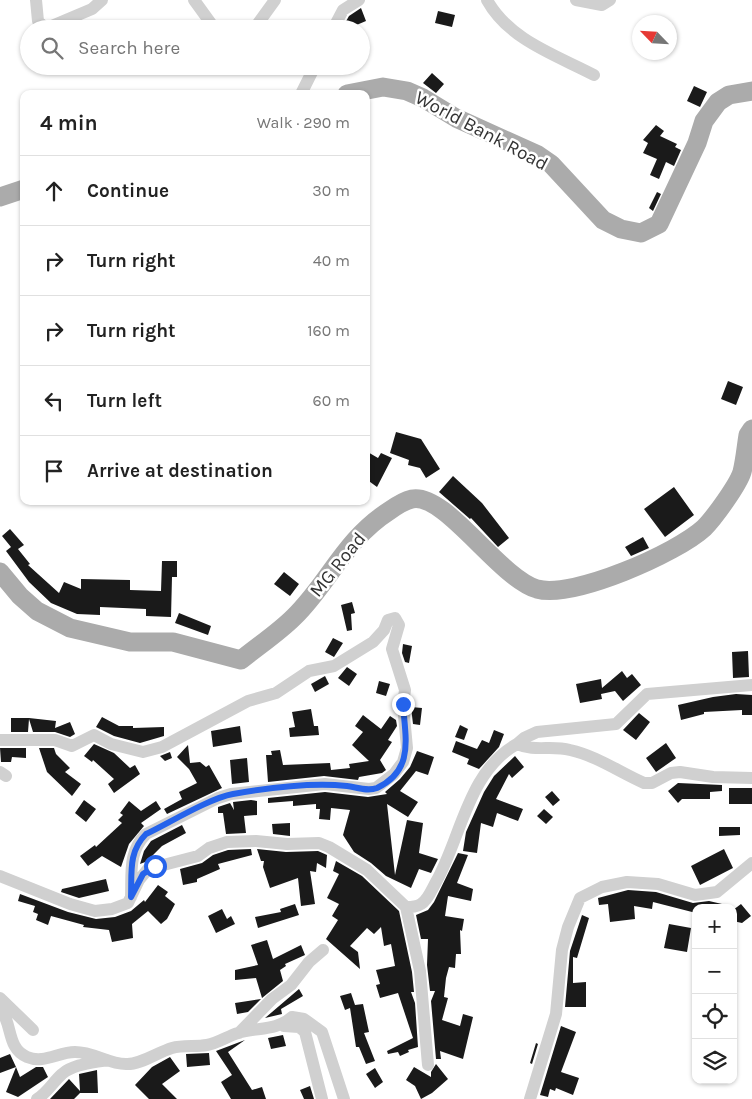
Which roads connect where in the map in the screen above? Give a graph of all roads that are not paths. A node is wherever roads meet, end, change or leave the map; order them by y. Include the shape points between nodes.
1 (36, 0) edge
2 (102, 0) edge
3 (194, 0) edge
4 (274, 0) edge
5 (359, 0) edge
6 (487, 0) edge
7 (576, 0) edge
8 (610, 0) edge
9 (38, 20) edge
10 (66, 20) edge
11 (208, 20) edge
12 (260, 20) edge
13 (338, 20) edge
14 (310, 75) edge
15 (594, 75) dead end
16 (303, 90) edge
17 (368, 90) edge
18 (752, 90) edge
19 (20, 190) edge
20 (0, 197) edge
21 (752, 429) edge
22 (0, 572) edge
23 (752, 685) edge
24 (0, 740) edge
25 (517, 744) junction
26 (752, 778) edge
27 (752, 863) edge
28 (0, 876) edge
29 (131, 897) junction
30 (406, 908) junction
31 (323, 950) dead end
32 (0, 998) edge
33 (0, 1010) edge
34 (282, 1026) junction
35 (33, 1030) dead end
36 (239, 1033) junction
37 (107, 1060) junction
38 (428, 1065) dead end
39 (37, 1099) edge
40 (322, 1099) edge
41 (344, 1099) edge
42 (530, 1099) edge

1 - 9 street
2 - 10 street via 92,9
3 - 11 street
4 - 12 street
5 - 13 street via 343,10
6 - 15 street via 498,17 519,36
7 - 8 street via 602,5
14 - 16 street
17 - 18 main road, World Bank Road via 383,87 415,94 456,118 538,155 551,164 603,220 621,229 641,233 659,224 704,121 718,102 729,95
19 - 20 main road
21 - 22 main road, MG Road via 748,434 742,474 704,528 608,579 554,591 537,589 501,567 435,503 413,498 379,517 352,541 294,617 241,660 173,642 130,642 70,628 37,612
23 - 25 street via 647,694 616,724 537,732
24 - 29 street via 55,740 72,746 94,735 111,744 142,752 162,747 248,701 276,693 309,671 334,666 373,642 388,620 395,618 399,625 392,649 405,690 407,748 403,762 394,774 376,788 369,789 325,784 250,791 218,798 140,840 132,856
25 - 26 street via 537,750 556,747 571,750 644,783 680,772
25 - 30 street via 503,754 478,786 429,896 422,904
27 - 42 street via 717,892 695,895 658,884 627,882 602,887 580,898 562,950 556,1014
28 - 29 street via 95,911 120,907
29 - 30 street via 148,869 198,856 227,842 256,840 287,844 319,843 367,870
30 - 38 street via 420,971
31 - 36 street
32 - 35 street
33 - 37 street via 13,1044 28,1058 51,1058 81,1052
34 - 36 street
34 - 40 street via 290,1025 305,1032
34 - 41 street via 292,1017 304,1020 322,1032
36 - 37 street via 208,1045 174,1048 134,1064
37 - 39 street via 70,1068

